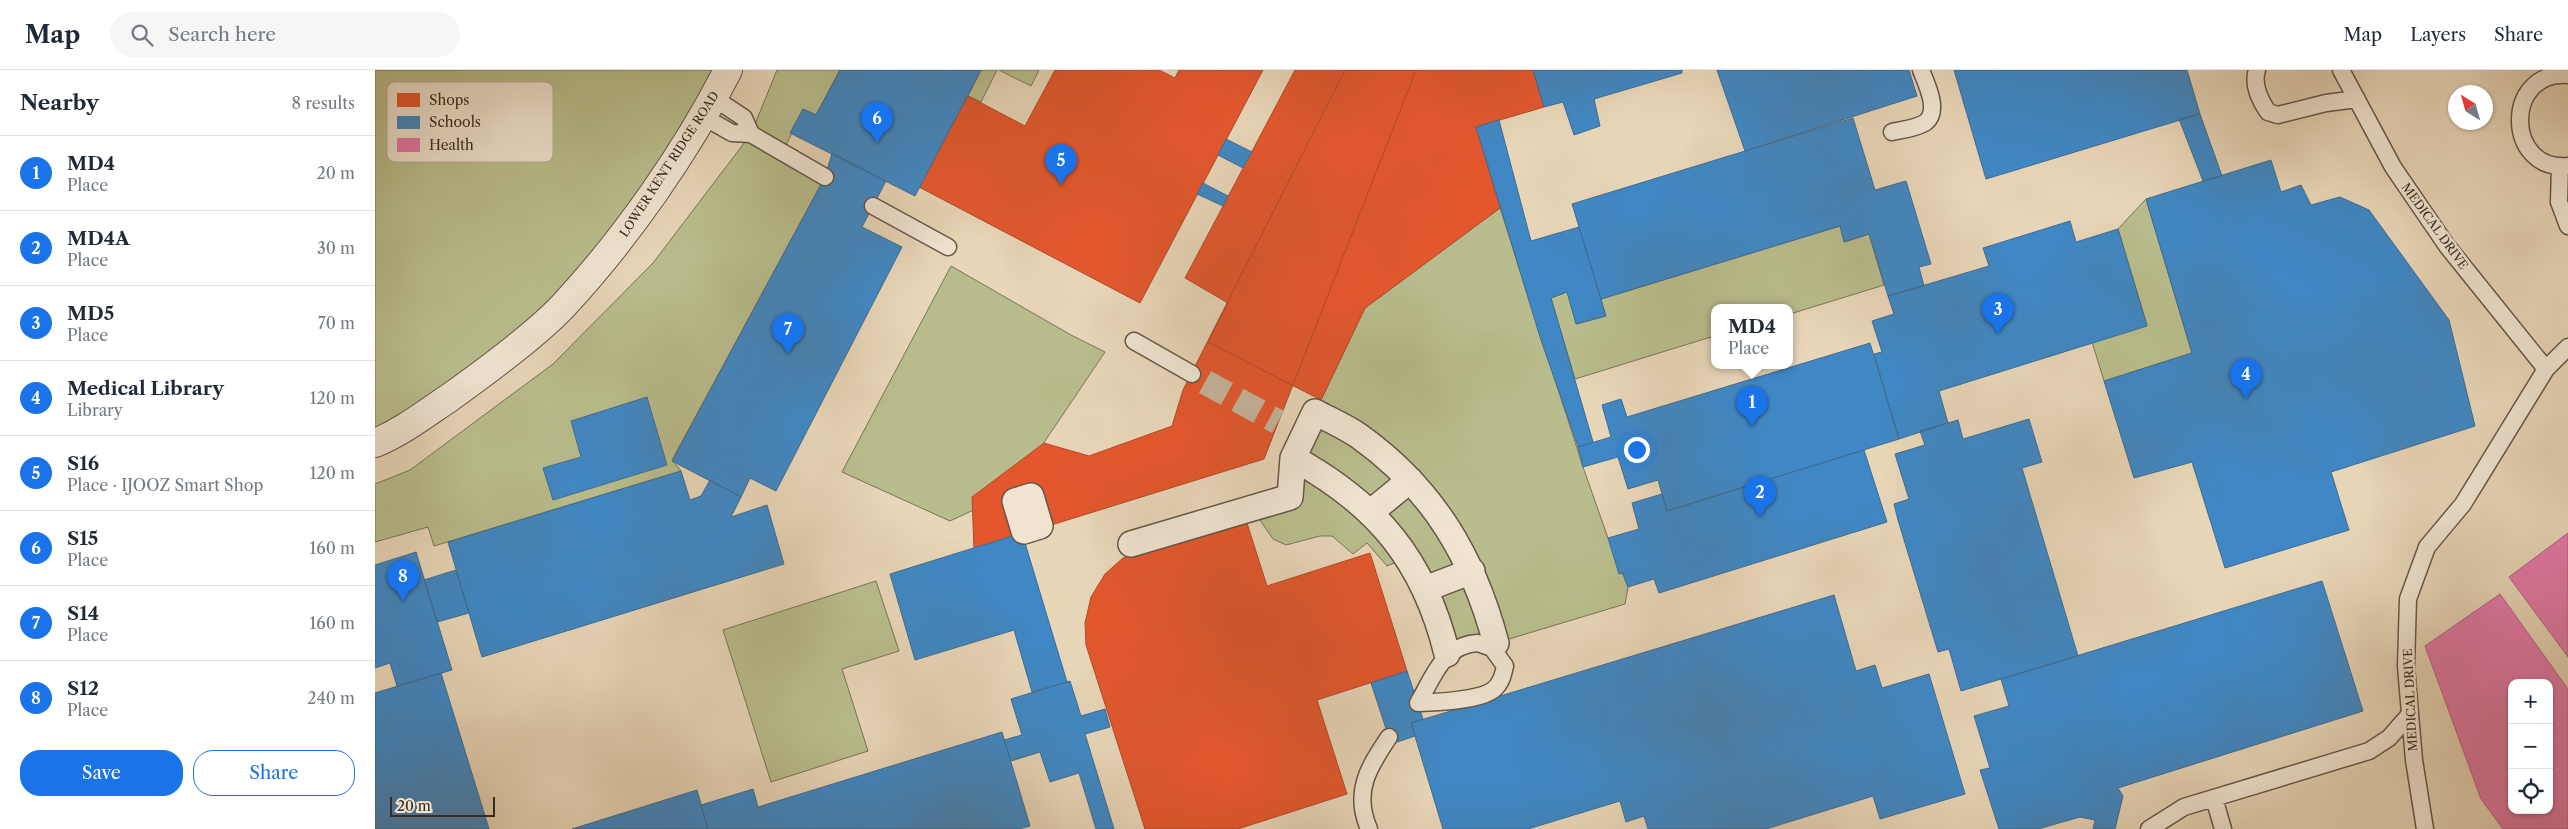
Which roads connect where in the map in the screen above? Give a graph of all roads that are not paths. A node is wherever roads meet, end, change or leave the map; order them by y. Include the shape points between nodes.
1 (729, 70) edge
2 (1921, 70) edge
3 (2257, 70) edge
4 (2341, 70) edge
5 (2568, 75) edge
6 (2357, 99) junction
7 (708, 107) junction
8 (1892, 132) dead end
9 (2564, 166) edge
10 (825, 177) dead end
11 (873, 206) dead end
12 (2568, 226) edge
13 (948, 248) dead end
14 (1134, 341) dead end
15 (2568, 347) edge
16 (2546, 370) junction
17 (1192, 374) tunnel mouth
18 (375, 442) edge
19 (1293, 458) junction
20 (1410, 480) junction
21 (1371, 512) junction
22 (1131, 544) dead end
23 (1472, 571) junction
24 (1425, 589) junction
25 (1496, 643) dead end
26 (1455, 649) junction
27 (2410, 714) junction
28 (1389, 737) dead end
29 (2214, 798) junction
30 (1369, 829) edge
31 (2149, 829) edge
32 (2223, 829) edge
33 (2425, 829) edge

1 - 7 street, LOWER KENT RIDGE ROAD
2 - 8 lane via 1932,102 1930,116 1925,123
3 - 6 lane via 2254,78 2258,93 2268,112 2278,115
4 - 6 lane, MEDICAL DRIVE
5 - 9 lane via 2544,79 2531,89 2521,103 2519,120 2522,137 2531,151 2544,161
6 - 16 lane, MEDICAL DRIVE via 2393,167 2447,246
7 - 10 lane via 745,118 751,134
7 - 18 street, LOWER KENT RIDGE ROAD via 614,247 563,306 467,385 395,435
9 - 12 lane via 2559,202
11 - 13 lane
14 - 17 lane
15 - 16 lane, MEDICAL DRIVE
16 - 27 lane, MEDICAL DRIVE via 2463,504 2427,547 2408,598 2406,666
19 - 20 street via 1315,412 1357,435
19 - 21 street via 1329,477
19 - 22 street via 1290,496
20 - 21 street
20 - 23 street via 1437,513
21 - 24 street via 1390,532
23 - 24 street
23 - 25 street
24 - 26 street via 1440,625
26 - 26 lane via 1418,703 1457,700 1492,691 1502,680 1505,666 1501,656 1492,648 1478,643
27 - 29 lane via 2389,738 2369,752
27 - 33 lane, MEDICAL DRIVE
28 - 30 lane via 1372,761 1360,792
29 - 31 lane via 2185,807
29 - 32 lane

